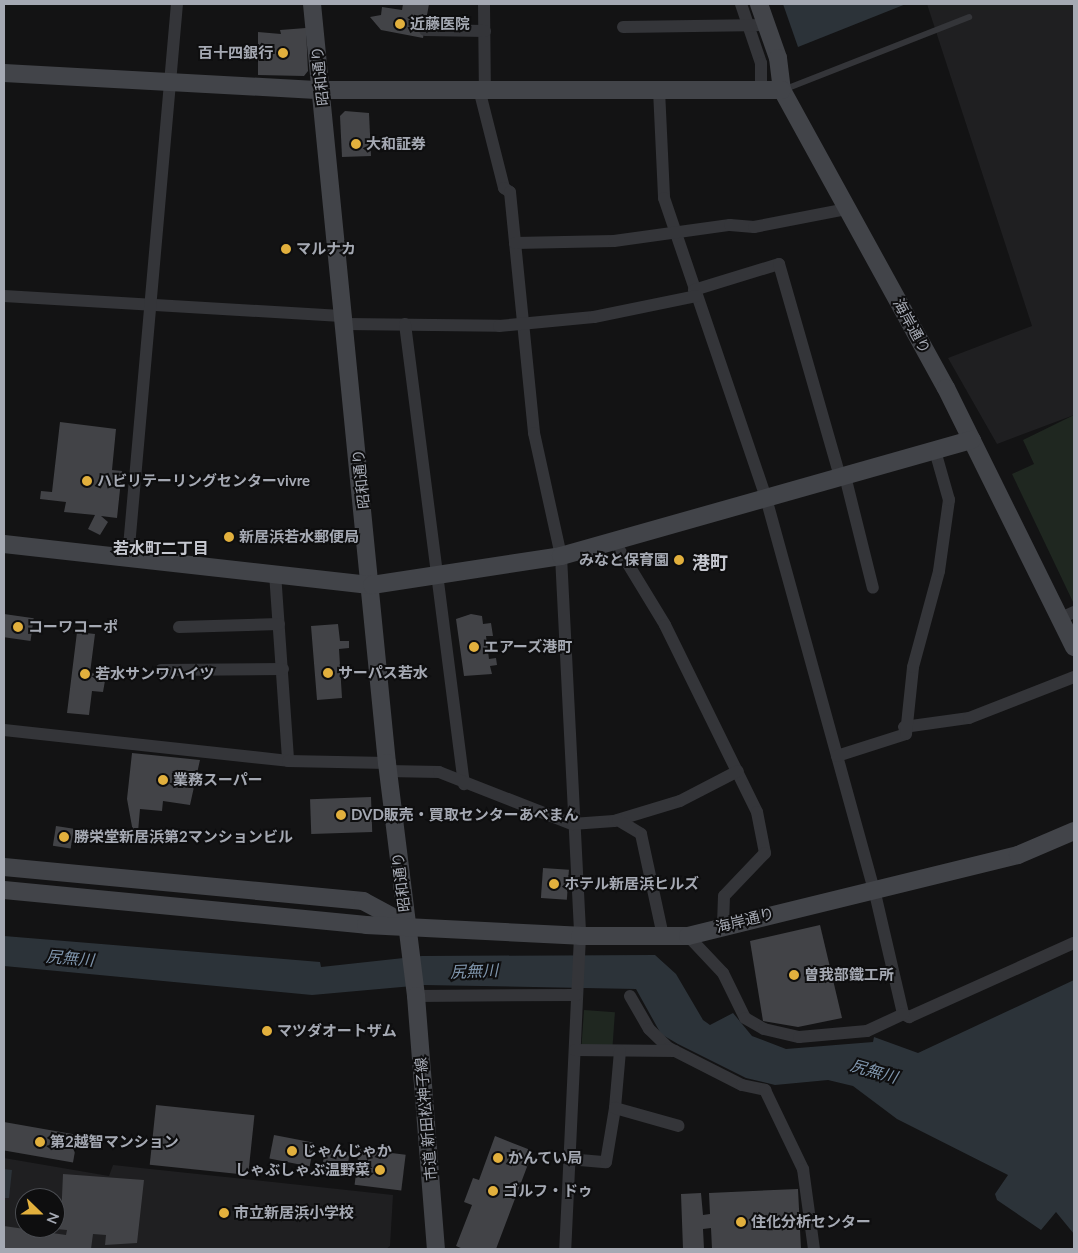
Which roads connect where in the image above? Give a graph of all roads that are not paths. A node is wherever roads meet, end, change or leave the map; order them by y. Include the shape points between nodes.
1 (177, 4) edge
2 (312, 4) edge
3 (484, 4) edge
4 (741, 4) edge
5 (759, 4) edge
6 (969, 17) dead end
7 (749, 25) junction
8 (766, 25) junction
9 (623, 27) dead end
10 (425, 30) dead end
11 (485, 31) junction
12 (4, 73) edge
13 (170, 82) junction
14 (321, 90) junction
15 (659, 90) junction
16 (761, 90) junction
17 (782, 90) junction
18 (482, 93) junction
19 (847, 208) junction
20 (675, 234) junction
21 (515, 243) junction
22 (696, 293) junction
23 (4, 296) edge
24 (152, 305) junction
25 (346, 320) junction
26 (405, 324) junction
27 (523, 324) junction
28 (972, 440) junction
29 (935, 451) junction
30 (842, 477) junction
31 (766, 498) junction
32 (614, 541) junction
33 (4, 544) edge
34 (561, 556) junction
35 (128, 558) junction
36 (275, 573) junction
37 (436, 578) junction
38 (372, 585) junction
39 (873, 588) dead end
40 (1068, 615) edge
41 (279, 624) junction
42 (178, 627) dead end
43 (1074, 646) edge
44 (283, 669) junction
45 (161, 670) dead end
46 (1074, 678) edge
47 (904, 727) junction
48 (4, 730) edge
49 (837, 756) junction
50 (288, 760) junction
51 (387, 767) junction
52 (738, 771) junction
53 (464, 784) junction
54 (618, 820) junction
55 (572, 824) junction
56 (1074, 831) edge
57 (4, 867) edge
58 (874, 889) junction
59 (4, 890) edge
60 (406, 924) junction
61 (723, 924) junction
62 (663, 936) junction
63 (688, 936) junction
64 (1074, 942) edge
65 (580, 944) junction
66 (415, 992) junction
67 (577, 992) junction
68 (630, 996) dead end
69 (903, 1014) junction
70 (575, 1050) junction
71 (620, 1051) junction
72 (675, 1051) junction
73 (615, 1108) junction
74 (679, 1126) dead end
75 (568, 1159) junction
76 (436, 1249) edge
77 (565, 1249) edge
78 (814, 1249) edge

1 - 13 street
2 - 14 street, 昭和通り
3 - 11 street
4 - 7 street
5 - 8 street, 海岸通り
6 - 17 lane
7 - 8 street
7 - 9 street
7 - 16 street via 761,63
8 - 17 street, 海岸通り via 778,58
10 - 11 street
11 - 18 street
12 - 13 street
13 - 14 street
13 - 24 street
14 - 18 street
14 - 25 street, 昭和通り
15 - 16 street
15 - 18 street
15 - 20 street via 664,198
16 - 17 street
17 - 19 street, 海岸通り
18 - 21 street via 504,188 510,192
19 - 20 street via 781,223 730,224
19 - 28 street, 海岸通り
20 - 21 street
20 - 22 street
21 - 27 street
22 - 27 street via 594,317
22 - 30 street via 779,264
22 - 31 street
23 - 24 street
24 - 25 street
24 - 35 street
25 - 26 street
25 - 38 street, 昭和通り
26 - 27 street
26 - 37 street
27 - 34 street via 534,433
28 - 29 street
28 - 40 street, 海岸通り
29 - 30 street
29 - 47 street via 948,500 939,571 913,667
30 - 31 street
30 - 39 street
31 - 32 street
31 - 49 street
32 - 34 street
32 - 52 street via 665,625
33 - 35 street
34 - 37 street
34 - 55 street
35 - 36 street
36 - 38 street
36 - 41 street
37 - 38 street
37 - 53 street
38 - 51 street, 昭和通り
40 - 43 street, 海岸通り
41 - 42 street
41 - 44 street
44 - 45 street
44 - 50 street
46 - 47 street via 969,718
47 - 49 street via 906,734
48 - 50 street
49 - 58 street
50 - 51 street
51 - 53 street via 439,772
51 - 60 street, 昭和通り
52 - 54 street via 680,801
52 - 61 street via 757,812 765,853 724,896
53 - 55 street
54 - 55 street
54 - 62 street via 641,834
55 - 65 street
56 - 58 street, 海岸通り via 1018,855
57 - 60 street via 363,901
58 - 61 street, 海岸通り
58 - 69 street
59 - 60 street, 海岸通り via 366,925
60 - 65 street, 海岸通り
60 - 66 street, 昭和通り
61 - 63 street, 海岸通り
62 - 63 street, 海岸通り
62 - 65 street, 海岸通り
63 - 69 street via 723,973 745,1018 764,1029 799,1037 867,1031
64 - 69 street via 910,1017
65 - 67 street
66 - 67 street
66 - 76 street, 市道 新田松神子線
67 - 70 street
68 - 72 street via 649,1030
70 - 71 street
70 - 75 street
71 - 72 street
71 - 73 street
72 - 78 street via 742,1085 765,1090 803,1169
73 - 74 street
73 - 75 street via 606,1162
75 - 77 street

